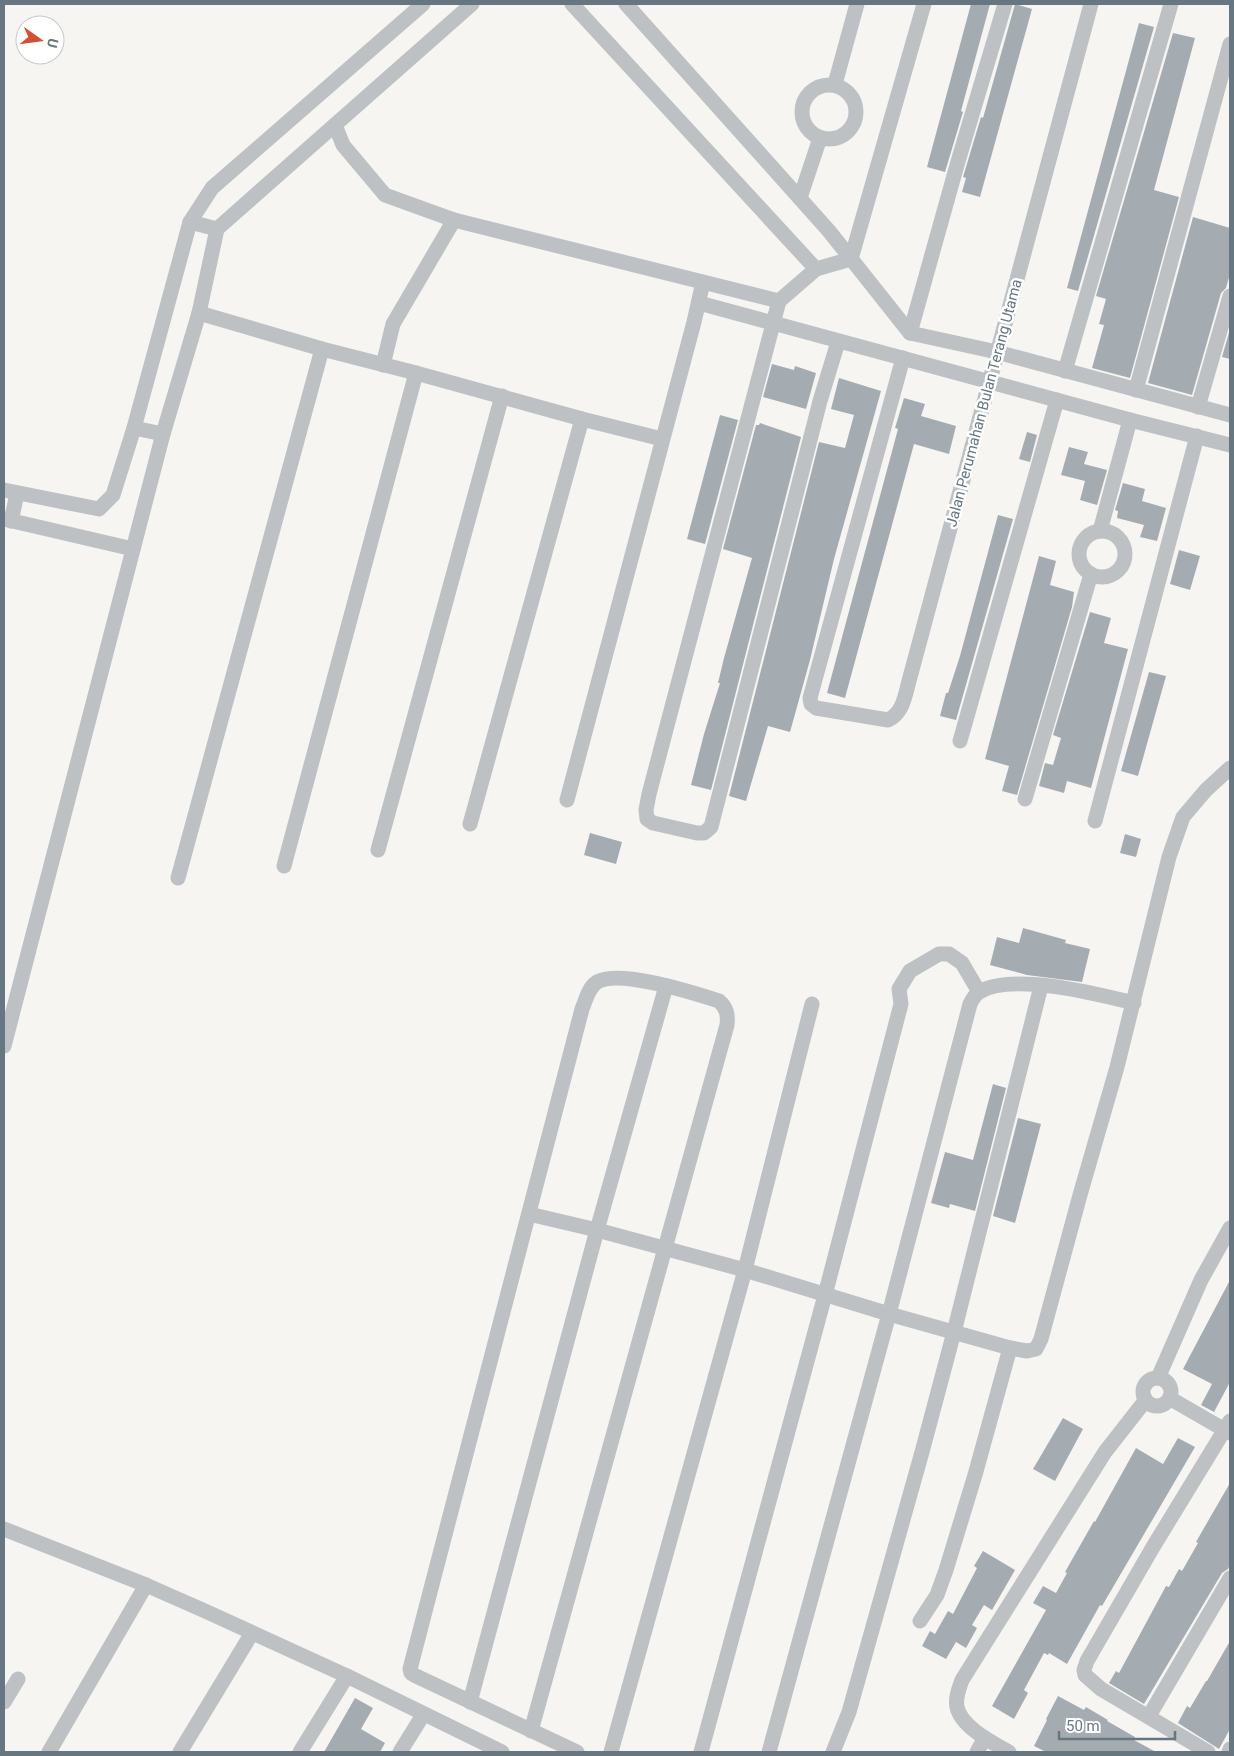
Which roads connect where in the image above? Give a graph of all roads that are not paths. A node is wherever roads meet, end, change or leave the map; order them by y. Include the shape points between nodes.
1 (423, 4) edge
2 (472, 4) edge
3 (572, 4) edge
4 (626, 4) edge
5 (856, 4) edge
6 (924, 4) edge
7 (1005, 4) edge
8 (1091, 4) edge
9 (1171, 4) edge
10 (1230, 44) edge
11 (835, 84) junction
12 (335, 125) junction
13 (820, 138) junction
14 (800, 198) junction
15 (454, 220) junction
16 (190, 222) junction
17 (217, 229) junction
18 (851, 259) junction
19 (816, 269) junction
20 (703, 282) junction
21 (1230, 296) edge
22 (779, 302) junction
23 (698, 303) junction
24 (199, 313) junction
25 (774, 324) junction
26 (910, 333) junction
27 (838, 342) junction
28 (322, 350) junction
29 (997, 352) junction
30 (903, 358) junction
31 (383, 365) junction
32 (1065, 371) junction
33 (416, 373) junction
34 (989, 382) junction
35 (1136, 390) junction
36 (502, 396) junction
37 (1057, 400) junction
38 (1198, 407) junction
39 (1230, 415) edge
40 (582, 419) junction
41 (1130, 420) junction
42 (134, 428) junction
43 (163, 434) junction
44 (1197, 436) junction
45 (662, 439) junction
46 (1230, 445) edge
47 (11, 492) edge
48 (7, 520) edge
49 (1100, 531) junction
50 (133, 549) junction
51 (1091, 574) junction
52 (960, 741) dead end
53 (1230, 768) edge
54 (1025, 799) dead end
55 (567, 800) dead end
56 (1095, 821) dead end
57 (470, 824) dead end
58 (378, 850) dead end
59 (284, 866) dead end
60 (178, 878) dead end
61 (666, 986) junction
62 (1041, 986) junction
63 (979, 992) junction
64 (812, 1004) dead end
65 (1134, 1004) junction
66 (4, 1046) edge
67 (529, 1214) junction
68 (1230, 1228) edge
69 (597, 1230) junction
70 (664, 1248) junction
71 (745, 1270) junction
72 (825, 1295) junction
73 (889, 1314) junction
74 (954, 1332) junction
75 (1010, 1348) junction
76 (1158, 1378) junction
77 (1170, 1398) junction
78 (1145, 1401) junction
79 (1228, 1428) edge
80 (4, 1529) edge
81 (1230, 1578) edge
82 (146, 1585) junction
83 (920, 1621) dead end
84 (252, 1633) junction
85 (347, 1676) junction
86 (18, 1679) dead end
87 (4, 1702) edge
88 (470, 1702) junction
89 (423, 1715) junction
90 (1149, 1716) junction
91 (531, 1731) junction
92 (984, 1739) junction
93 (1004, 1751) edge
94 (49, 1752) edge
95 (180, 1752) edge
96 (300, 1752) edge
97 (400, 1752) edge
98 (502, 1752) edge
99 (577, 1752) edge
100 (612, 1752) edge
101 (701, 1752) edge
102 (769, 1752) edge
103 (833, 1752) edge
104 (977, 1752) edge
105 (1208, 1752) edge

1 - 16 street via 212,188
2 - 12 street
3 - 19 street
4 - 14 street
5 - 11 street
6 - 18 street
7 - 26 street
8 - 29 street, Jalan Perumahan Bulan Terang Utama
9 - 32 street
10 - 35 street
11 - 13 street via 823,84 812,89 804,99 801,110 803,122
11 - 13 street via 854,100 853,125 845,134 833,139
12 - 15 street via 343,146 385,195
12 - 17 street
13 - 14 street
14 - 18 street
15 - 20 street
15 - 31 street via 393,324
16 - 17 street
16 - 42 street
17 - 24 street
18 - 19 street
18 - 26 street
19 - 22 street
20 - 22 street
20 - 23 street
21 - 38 street
22 - 25 street
23 - 25 street
23 - 45 street
24 - 28 street
24 - 43 street
25 - 27 street
25 - 27 street via 649,794 647,819 653,823 697,833 704,833 711,827
26 - 29 street
27 - 30 street
28 - 31 street
28 - 60 street
29 - 32 street
29 - 34 street, Jalan Perumahan Bulan Terang Utama
30 - 34 street
30 - 34 street, Jalan Perumahan Bulan Terang Utama via 813,683 810,698 816,708 888,720 898,713
31 - 33 street
32 - 35 street
33 - 36 street
33 - 59 street
34 - 37 street
35 - 38 street
36 - 40 street
36 - 58 street
37 - 41 street
37 - 52 street
38 - 39 street
40 - 45 street
40 - 57 street
41 - 44 street
41 - 49 street
42 - 43 street
42 - 47 street via 114,495 99,509
43 - 50 street
44 - 46 street
44 - 56 street
45 - 55 street
47 - 48 street
48 - 50 street
49 - 51 street via 1089,534 1081,543 1080,561
49 - 51 street via 1112,533 1121,541 1125,553 1122,565 1114,574 1102,577
50 - 66 street
51 - 54 street
53 - 65 street via 1183,817 1150,929
61 - 67 street via 612,978 597,983 588,993
61 - 69 street
61 - 70 street via 719,1001 724,1005 728,1018
62 - 63 street via 1001,985
62 - 65 street
62 - 74 street
63 - 72 street via 962,963 949,954 939,954 910,971 898,989 901,1004
63 - 73 street via 966,1013
64 - 71 street
65 - 75 street via 1041,1339 1032,1350
67 - 69 street
67 - 88 street via 410,1669 412,1674
68 - 76 street via 1201,1280
69 - 70 street
69 - 88 street
70 - 71 street
70 - 91 street
71 - 72 street
71 - 100 street
72 - 73 street
72 - 101 street
73 - 74 street
73 - 102 street
74 - 75 street
74 - 103 street via 849,1712
75 - 83 street via 946,1570 937,1595
76 - 77 street via 1170,1384
76 - 78 street via 1149,1380 1143,1388
77 - 78 street via 1159,1407
77 - 79 street
78 - 92 street via 1105,1452 962,1680 957,1706 965,1721
79 - 90 street via 1153,1547 1084,1670 1101,1690
80 - 82 street
81 - 90 street
82 - 84 street
82 - 94 street
84 - 85 street
84 - 95 street
85 - 89 street
85 - 96 street
86 - 87 street
88 - 91 street
89 - 97 street
89 - 98 street
90 - 105 street
91 - 99 street
92 - 93 street
92 - 104 street

